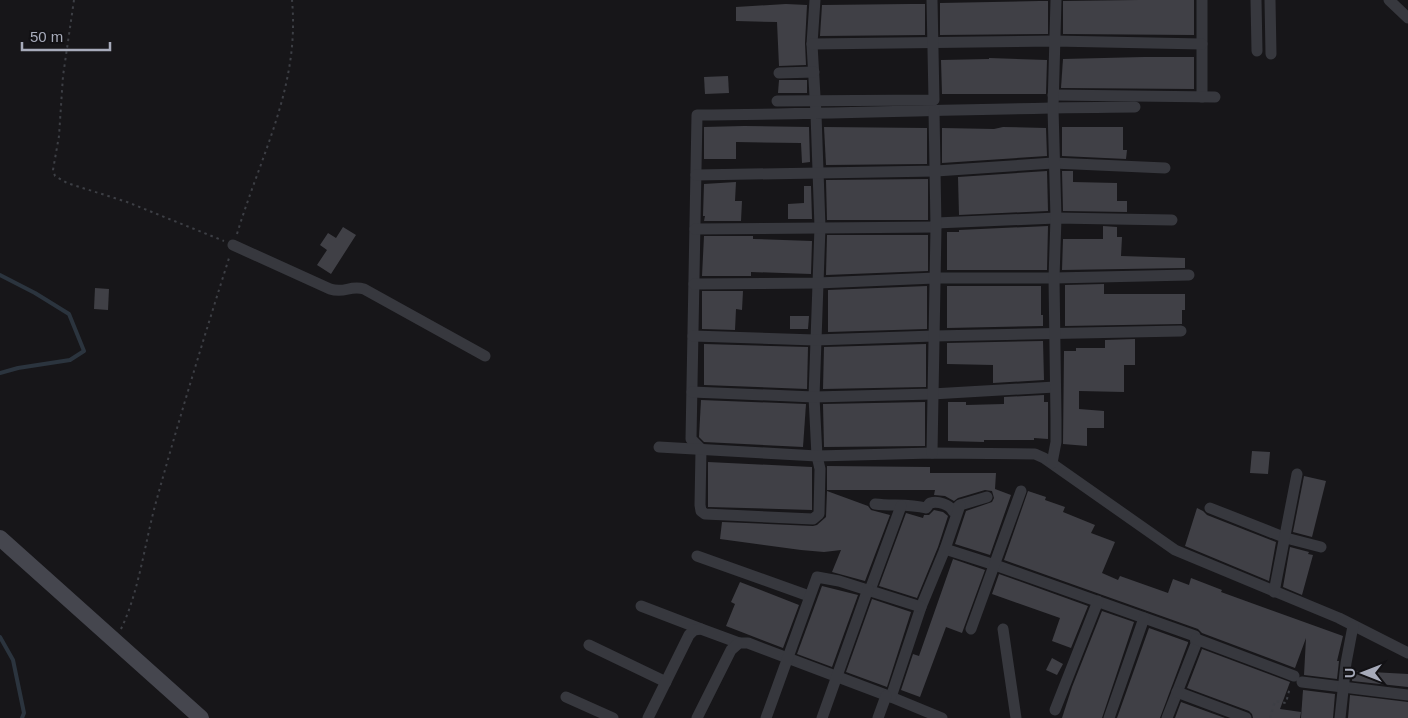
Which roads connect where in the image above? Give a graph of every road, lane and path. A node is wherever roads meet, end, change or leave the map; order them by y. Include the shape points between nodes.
1 (74, 0) edge
2 (292, 0) edge
3 (815, 0) edge
4 (932, 0) edge
5 (1056, 0) edge
6 (1202, 0) edge
7 (1256, 0) edge
8 (1270, 0) edge
9 (1389, 0) edge
10 (1408, 18) edge
11 (1054, 41) junction
12 (934, 43) junction
13 (812, 44) junction
14 (1202, 44) junction
15 (1257, 51) dead end
16 (1271, 54) dead end
17 (814, 72) junction
18 (779, 73) dead end
19 (1053, 94) junction
20 (1202, 97) junction
21 (1215, 97) dead end
22 (816, 100) junction
23 (777, 101) dead end
24 (1135, 107) dead end
25 (1053, 108) junction
26 (934, 111) junction
27 (816, 114) junction
28 (1053, 163) junction
29 (1165, 168) dead end
30 (936, 171) junction
31 (696, 174) junction
32 (819, 174) junction
33 (1056, 218) junction
34 (1172, 220) dead end
35 (936, 225) junction
36 (820, 227) junction
37 (695, 229) junction
38 (233, 245) junction
39 (1189, 275) dead end
40 (935, 278) junction
41 (1054, 278) junction
42 (818, 283) junction
43 (694, 284) junction
44 (1181, 331) dead end
45 (1054, 334) junction
46 (693, 336) junction
47 (934, 336) junction
48 (815, 340) junction
49 (485, 356) dead end
50 (1055, 387) junction
51 (692, 392) junction
52 (932, 394) junction
53 (814, 397) junction
54 (659, 447) dead end
55 (701, 449) junction
56 (932, 453) junction
57 (817, 456) junction
58 (1052, 463) junction
59 (1297, 474) dead end
60 (1021, 492) dead end
61 (987, 498) dead end
62 (875, 504) dead end
63 (960, 505) junction
64 (901, 506) junction
65 (1210, 508) dead end
66 (0, 538) edge
67 (1286, 538) junction
68 (1321, 547) dead end
69 (945, 549) junction
70 (697, 556) dead end
71 (995, 564) junction
72 (869, 590) junction
73 (1274, 592) junction
74 (809, 596) junction
75 (1098, 602) junction
76 (640, 606) dead end
77 (921, 607) junction
78 (1144, 618) junction
79 (1353, 626) junction
80 (702, 629) junction
81 (971, 629) dead end
82 (1003, 630) dead end
83 (1196, 639) junction
84 (116, 641) junction
85 (739, 643) junction
86 (589, 645) dead end
87 (1408, 653) edge
88 (787, 659) junction
89 (836, 677) junction
90 (1298, 679) junction
91 (666, 682) junction
92 (1343, 688) junction
93 (1177, 692) junction
94 (1408, 695) edge
95 (889, 696) junction
96 (566, 697) dead end
97 (1055, 710) dead end
98 (201, 718) edge
99 (613, 718) edge
100 (648, 718) edge
101 (696, 718) edge
102 (766, 718) edge
103 (822, 718) edge
104 (878, 718) edge
105 (939, 718) edge
106 (1016, 718) edge
107 (1109, 718) edge
108 (1167, 718) edge
109 (1246, 718) edge
110 (1270, 718) edge
111 (1340, 718) edge

1 - 38 path via 63,76 55,176
2 - 38 path via 294,36 281,108
3 - 13 street
4 - 12 street
5 - 11 street
6 - 14 street
7 - 15 street
8 - 16 street
9 - 10 street
11 - 12 street
11 - 14 street
11 - 19 street
12 - 13 street
12 - 22 street via 934,100
13 - 17 street
14 - 20 street
17 - 18 street
17 - 22 street
19 - 20 street
19 - 25 street
20 - 21 street
22 - 23 street
22 - 27 street
24 - 25 street
25 - 26 street
25 - 28 street
26 - 27 street
26 - 30 street
27 - 31 street via 697,115
27 - 32 street
28 - 29 street
28 - 30 street
28 - 33 street
30 - 32 street
30 - 35 street
31 - 32 street
31 - 37 street
32 - 36 street
33 - 34 street
33 - 35 street
33 - 41 street
35 - 36 street
35 - 40 street
36 - 37 street
36 - 42 street
37 - 43 street
38 - 49 street via 339,292 364,288
38 - 84 path via 192,374 137,581
39 - 41 street
40 - 41 street
40 - 42 street
40 - 47 street
41 - 45 street
42 - 43 street
42 - 48 street
43 - 46 street
44 - 45 street
45 - 47 street
45 - 50 street
46 - 48 street
46 - 51 street
47 - 48 street
47 - 52 street
48 - 53 street
50 - 52 street
50 - 58 street via 1056,442
51 - 53 street
51 - 55 street via 691,439
52 - 53 street
52 - 56 street
53 - 57 street
54 - 55 street
55 - 57 street
55 - 57 street via 700,505 705,514 817,517 820,469
56 - 57 street
56 - 58 street via 1031,454
58 - 73 street via 1175,550
59 - 67 street
60 - 71 street
61 - 63 street
62 - 64 street
63 - 64 street via 953,511 936,501 930,502 926,508
63 - 69 street
64 - 72 street
65 - 67 street
66 - 84 street
67 - 68 street
67 - 73 street
69 - 71 street
69 - 77 street
70 - 74 street
71 - 75 street
71 - 81 street
72 - 74 street via 817,577
72 - 77 street
72 - 89 street
73 - 79 street
74 - 88 street
75 - 78 street
75 - 97 street
76 - 80 street
77 - 95 street
78 - 83 street
78 - 107 street
79 - 87 street
79 - 92 street
80 - 85 street
80 - 91 street via 689,634
82 - 106 street
83 - 90 street
83 - 93 street
84 - 98 street
85 - 88 street via 748,643
85 - 101 street via 731,650
86 - 91 street
88 - 89 street
88 - 102 street
89 - 95 street
89 - 103 street
90 - 92 street
90 - 110 path via 1286,703 1275,701
91 - 100 street
92 - 94 street
92 - 111 street
93 - 108 street
93 - 109 street
95 - 104 street
95 - 105 street
96 - 99 street

